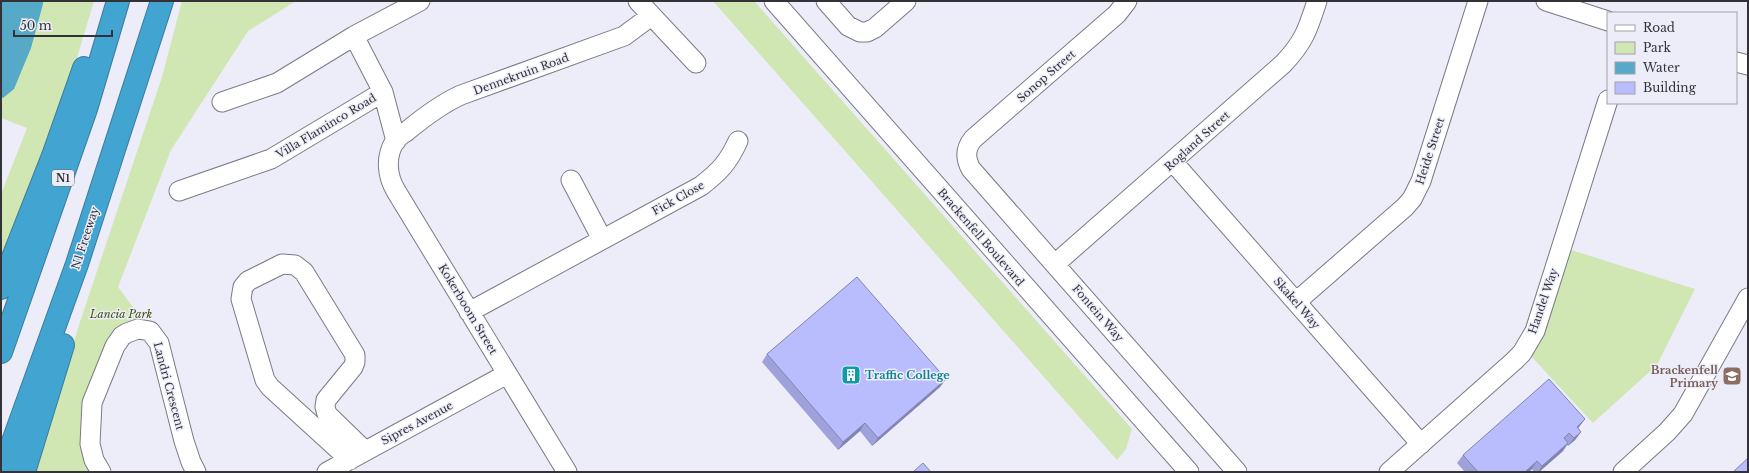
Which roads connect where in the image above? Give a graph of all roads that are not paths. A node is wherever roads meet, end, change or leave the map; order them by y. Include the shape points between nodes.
1 (117, 1) edge
2 (162, 1) edge
3 (420, 1) edge
4 (638, 1) edge
5 (774, 1) edge
6 (826, 1) edge
7 (906, 1) edge
8 (1127, 1) edge
9 (1317, 1) edge
10 (1478, 1) edge
11 (1546, 1) edge
12 (651, 16) junction
13 (1607, 21) edge
14 (354, 36) junction
15 (1737, 62) edge
16 (696, 63) dead end
17 (1748, 65) edge
18 (383, 92) junction
19 (222, 102) dead end
20 (1607, 103) edge
21 (396, 141) junction
22 (738, 141) dead end
23 (966, 152) joint
24 (1173, 162) junction
25 (571, 180) dead end
26 (179, 191) dead end
27 (602, 239) junction
28 (82, 248) junction
29 (1055, 264) junction
30 (1, 288) edge
31 (1748, 298) edge
32 (1296, 302) junction
33 (469, 312) junction
34 (1, 352) edge
35 (507, 374) junction
36 (1421, 444) junction
37 (357, 455) junction
38 (2, 472) edge
39 (24, 472) edge
40 (101, 472) edge
41 (196, 472) edge
42 (327, 472) edge
43 (567, 472) edge
44 (1189, 472) edge
45 (1237, 472) edge
46 (1389, 472) edge
47 (1623, 472) edge

1 - 30 highway via 100,29 89,55 53,156
1 - 34 highway, N1 via 86,109
2 - 28 highway, N1 Freeway
3 - 14 street
4 - 12 street
5 - 44 street, Brackenfell Boulevard
6 - 7 street via 848,26 860,32 875,28
8 - 23 street, Sonop Street via 1117,14 973,140
9 - 24 street, Rogland Street via 1308,31 1295,52
10 - 32 street, Heide Street via 1421,181 1414,194 1405,207
11 - 13 street
12 - 16 street
12 - 21 street, Dennekruin Road via 624,36 448,101
14 - 18 street, Villa Flaminco Road
14 - 19 street via 277,83
15 - 17 street
18 - 21 street, Villa Flaminco Road
18 - 26 street, Villa Flaminco Road via 272,159
20 - 36 street, Handel Way via 1535,331 1528,344 1514,362
21 - 33 street, Kokerboom Street via 388,164 391,182
22 - 27 street, Fick Close via 718,174 701,186
23 - 29 street, Fontein Way via 966,160 971,169
24 - 29 street, Rogland Street
24 - 32 street, Skakel Way
25 - 27 street
27 - 33 street, Fick Close
28 - 38 highway, N1 Freeway
28 - 39 highway via 82,270 76,301
29 - 45 street, Fontein Way
31 - 47 street via 1683,414
32 - 36 street, Skakel Way
33 - 35 street, Kokerboom Street
35 - 37 street, Sipres Avenue
35 - 43 street, Kokerboom Street
36 - 46 street, Handel Way
37 - 37 street via 270,387 265,380 241,299 243,287 254,277 282,264 295,265 304,272 355,355 353,367 326,400 325,407 327,414
37 - 42 street, Sipres Avenue
40 - 41 street, Landri Crescent via 94,460 90,444 92,403 118,341 127,333 138,329 150,331 157,338 184,441

